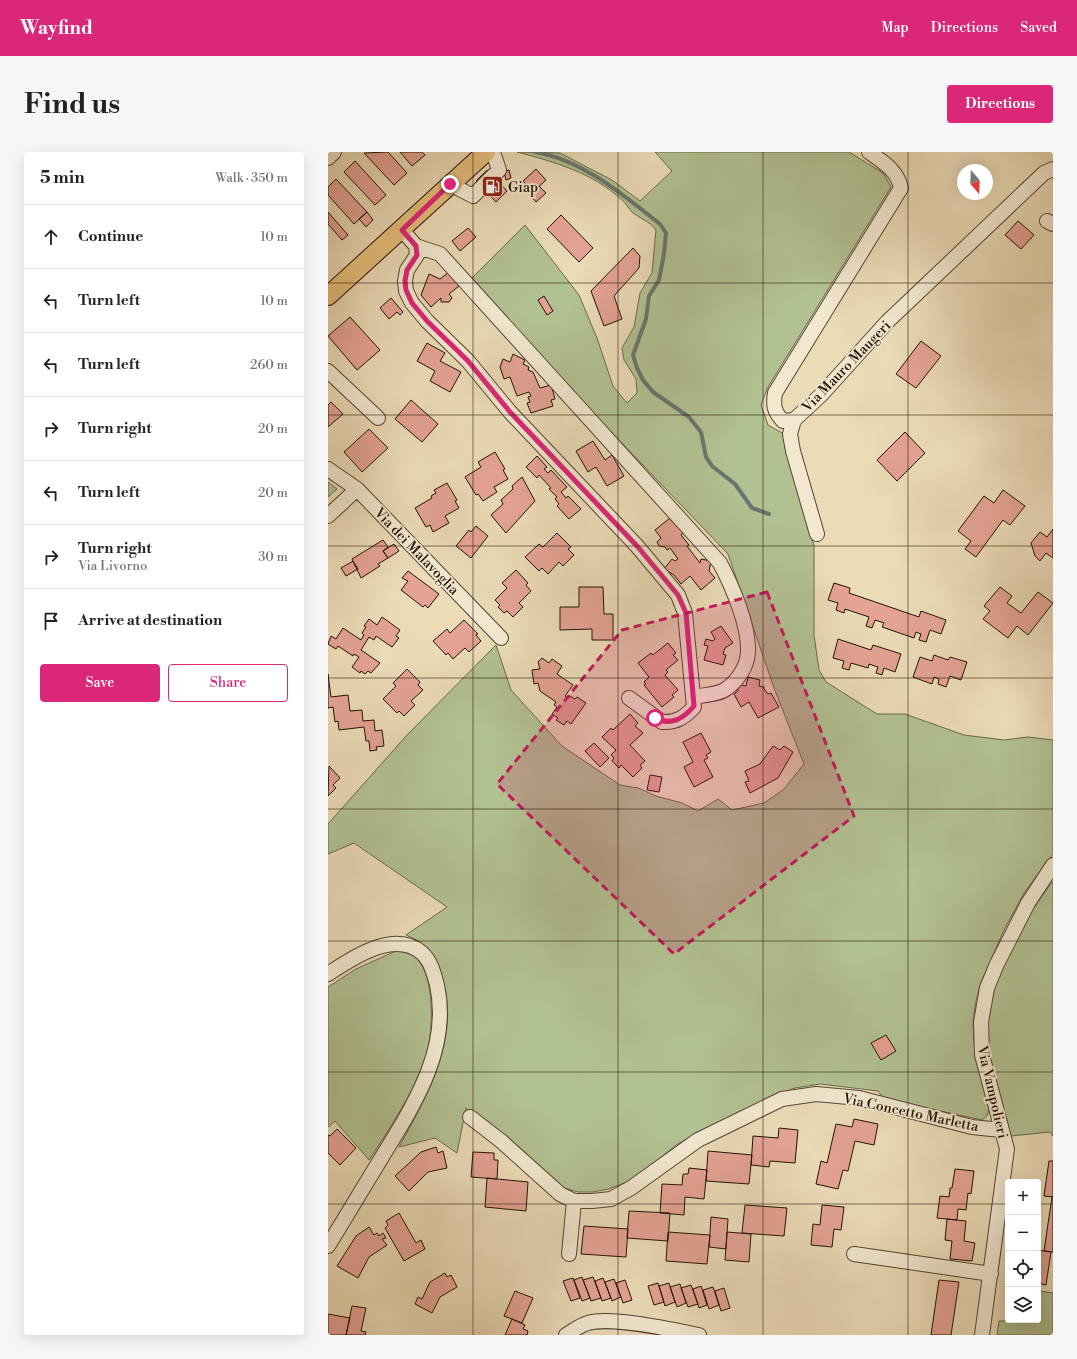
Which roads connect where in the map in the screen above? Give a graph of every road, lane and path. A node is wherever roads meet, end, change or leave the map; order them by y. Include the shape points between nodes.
1 (334, 152) edge
2 (486, 152) edge
3 (493, 152) edge
4 (869, 152) edge
5 (328, 158) edge
6 (1053, 169) edge
7 (450, 184) junction
8 (402, 230) junction
9 (416, 246) junction
10 (328, 296) edge
11 (328, 371) edge
12 (378, 418) dead end
13 (794, 420) junction
14 (328, 470) edge
15 (357, 489) junction
16 (328, 516) edge
17 (817, 534) dead end
18 (501, 638) dead end
19 (693, 697) junction
20 (629, 698) dead end
21 (1053, 865) edge
22 (328, 974) edge
23 (470, 1117) dead end
24 (1001, 1130) junction
25 (574, 1201) junction
26 (328, 1246) edge
27 (569, 1254) dead end
28 (854, 1254) dead end
29 (991, 1274) junction
30 (566, 1335) edge
31 (699, 1335) edge
32 (982, 1335) edge

1 - 5 street
2 - 7 main road
3 - 7 street via 499,170 473,196
4 - 13 street, Via Mauro Maugeri via 898,177 901,188 775,393 773,404 777,414 783,421
6 - 13 street, Via Mauro Maugeri via 1044,173 888,322 821,395
7 - 8 main road
8 - 9 street
8 - 10 main road
9 - 19 street via 417,255 407,270 405,281 412,303 468,361 510,412 637,546 678,595 686,613
9 - 19 street via 440,254 720,563 744,625 748,651 745,667 725,690
11 - 12 street
13 - 17 street via 790,434 793,451
14 - 15 street, Via dei Malavoglia
15 - 16 street
15 - 18 street, Via dei Malavoglia
19 - 20 street via 694,706 686,715 677,721 668,722 655,718
21 - 24 street, Via Vampolieri via 1010,934 984,997 981,1022 982,1054
22 - 26 street via 359,954 401,943 416,948 426,957 434,974 439,996 439,1023 434,1056 423,1086
23 - 25 street via 560,1194
24 - 25 street, Via Concetto Marletta via 972,1127 859,1098 816,1094 782,1099 698,1140 631,1188 611,1199
24 - 29 street, Via Vampolieri via 1007,1149
25 - 27 street
28 - 29 street
29 - 32 street, Via Vampolieri
30 - 31 street via 589,1323 617,1322

